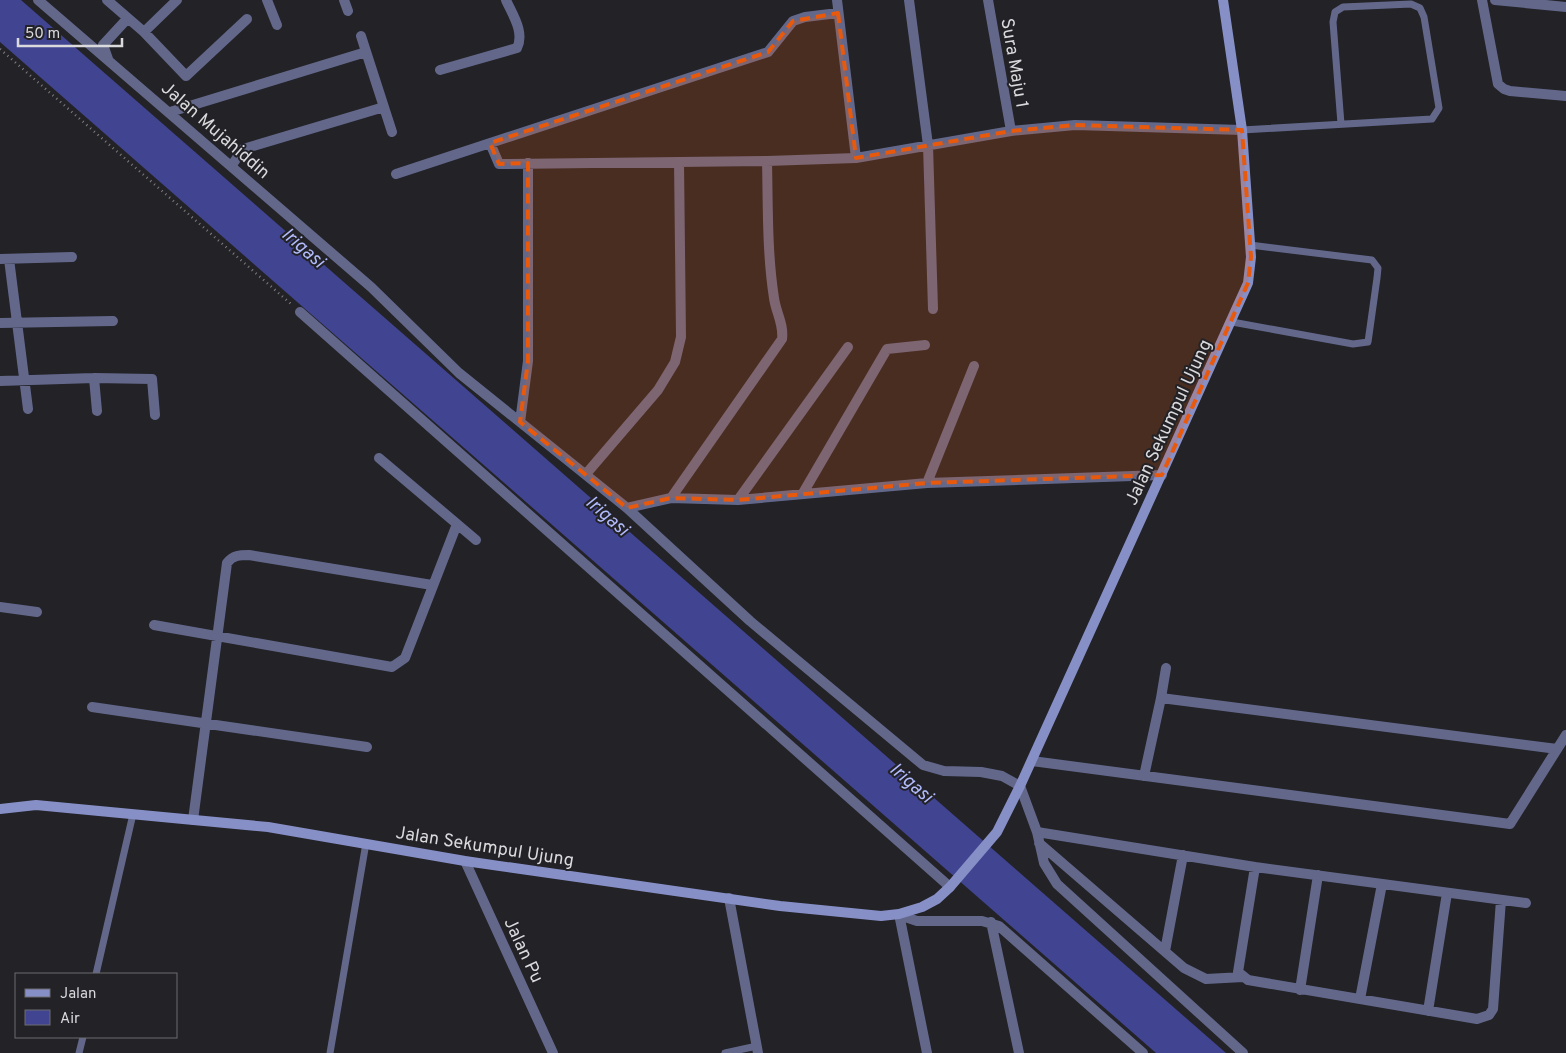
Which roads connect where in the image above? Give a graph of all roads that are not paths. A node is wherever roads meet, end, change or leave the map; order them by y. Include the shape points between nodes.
1 (38, 0) edge
2 (107, 0) edge
3 (177, 0) edge
4 (267, 0) edge
5 (344, 0) edge
6 (506, 0) edge
7 (837, 0) edge
8 (909, 0) edge
9 (988, 0) edge
10 (1223, 0) edge
11 (1482, 0) edge
12 (1495, 0) edge
13 (1566, 6) edge
14 (348, 11) dead end
15 (838, 13) junction
16 (127, 19) junction
17 (247, 19) dead end
18 (277, 25) dead end
19 (144, 32) junction
20 (361, 36) dead end
21 (366, 52) junction
22 (108, 60) junction
23 (440, 70) dead end
24 (1566, 96) edge
25 (384, 107) junction
26 (170, 112) junction
27 (1342, 124) junction
28 (1242, 130) junction
29 (1011, 131) junction
30 (392, 132) dead end
31 (490, 143) junction
32 (928, 145) junction
33 (856, 158) junction
34 (767, 161) junction
35 (679, 162) junction
36 (528, 163) junction
37 (232, 166) junction
38 (396, 174) dead end
39 (1250, 245) junction
40 (72, 257) dead end
41 (4, 259) edge
42 (933, 309) dead end
43 (300, 312) road end
44 (113, 322) dead end
45 (1232, 322) junction
46 (0, 323) edge
47 (18, 323) junction
48 (925, 345) dead end
49 (848, 346) dead end
50 (974, 366) dead end
51 (94, 378) junction
52 (25, 380) junction
53 (0, 381) edge
54 (28, 409) dead end
55 (97, 411) dead end
56 (155, 415) dead end
57 (520, 422) junction
58 (379, 458) dead end
59 (586, 474) junction
60 (1162, 475) junction
61 (927, 483) junction
62 (803, 493) junction
63 (672, 498) junction
64 (738, 500) junction
65 (627, 508) junction
66 (457, 524) junction
67 (476, 540) dead end
68 (432, 585) junction
69 (0, 607) edge
70 (37, 612) dead end
71 (154, 625) dead end
72 (219, 636) junction
73 (1166, 668) dead end
74 (1161, 698) junction
75 (92, 707) dead end
76 (205, 722) junction
77 (1566, 735) edge
78 (367, 747) dead end
79 (1557, 748) junction
80 (1032, 761) junction
81 (1144, 776) junction
82 (1020, 786) junction
83 (0, 809) edge
84 (133, 814) junction
85 (193, 820) junction
86 (1037, 832) junction
87 (366, 843) junction
88 (1039, 843) junction
89 (1183, 855) junction
90 (465, 861) junction
91 (1255, 867) junction
92 (1318, 875) junction
93 (1382, 884) junction
94 (953, 885) junction
95 (1447, 893) junction
96 (729, 898) junction
97 (1501, 900) junction
98 (1526, 903) dead end
99 (901, 914) junction
100 (991, 922) junction
101 (1165, 951) junction
102 (96, 973) edge
103 (1243, 977) junction
104 (1300, 990) junction
105 (1360, 999) junction
106 (1428, 1011) junction
107 (82, 1038) edge
108 (757, 1050) edge
109 (79, 1053) edge
110 (330, 1053) edge
111 (553, 1053) edge
112 (725, 1053) edge
113 (927, 1053) edge
114 (1018, 1053) edge
115 (1143, 1053) edge
116 (1243, 1053) edge

1 - 22 street, Jalan Mujahiddin
2 - 16 street
3 - 19 street
4 - 18 street
5 - 14 street
6 - 23 street via 519,30 517,48
7 - 15 street
8 - 32 street
9 - 29 street, Sura Maju 1
10 - 28 main road, Jalan Sekumpul Ujung
11 - 24 street via 1498,84 1504,90
12 - 13 street
15 - 31 street via 792,21 768,52
15 - 33 street
16 - 19 street
16 - 22 street via 104,45
17 - 19 street via 186,76
20 - 21 street
21 - 25 street
21 - 26 street
22 - 26 street, Jalan Mujahiddin
25 - 30 street
25 - 37 street via 243,149
26 - 37 street, Jalan Mujahiddin
27 - 27 lane via 1424,121 1436,114 1439,108 1420,8 1411,4 1382,5 1343,7 1335,12 1333,22
27 - 28 lane
28 - 29 street via 1075,125
28 - 39 main road, Jalan Sekumpul Ujung
29 - 32 street
31 - 36 street via 499,164
31 - 38 street
32 - 33 street
32 - 42 street
33 - 34 street
34 - 35 street
34 - 63 street via 770,255 774,300 782,322 782,340
35 - 36 street
35 - 59 street via 681,337 675,362 658,390
36 - 57 street via 528,361
37 - 57 street, Jalan Mujahiddin via 371,287 459,373
39 - 45 main road, Jalan Sekumpul Ujung via 1248,283
39 - 45 lane via 1372,260 1378,268 1368,342 1353,344
40 - 41 street
41 - 47 street
43 - 94 street
44 - 47 street
45 - 60 main road, Jalan Sekumpul Ujung
46 - 47 street
47 - 52 street
48 - 62 street via 888,350
49 - 64 street
50 - 61 street
51 - 52 street
51 - 55 street
51 - 56 street via 152,379
52 - 53 street
52 - 54 street
57 - 59 street, Jalan Mujahiddin
58 - 66 street
59 - 65 street, Jalan Mujahiddin
60 - 61 street
60 - 80 main road, Jalan Sekumpul Ujung
61 - 62 street
62 - 64 street
63 - 64 street
63 - 65 street
65 - 82 street, Jalan Mujahiddin via 750,622 923,765 944,772 981,772 1002,776
66 - 67 street
66 - 68 street
68 - 72 street via 405,658 392,667
68 - 72 street via 240,555 227,563
69 - 70 street
71 - 72 street
72 - 76 street
73 - 74 street
74 - 79 street
74 - 81 street
75 - 76 street
76 - 78 street
76 - 85 street
77 - 79 street
79 - 81 street via 1510,824
80 - 81 street
80 - 82 main road, Jalan Sekumpul Ujung
82 - 86 street
82 - 94 main road, Jalan Sekumpul Ujung via 997,832
83 - 84 main road, Jalan Sekumpul Ujung via 36,805
84 - 85 main road, Jalan Sekumpul Ujung
84 - 102 lane
85 - 87 main road, Jalan Sekumpul Ujung via 268,827
86 - 88 street
86 - 89 street
87 - 90 main road, Jalan Sekumpul Ujung
87 - 110 lane
88 - 101 street
88 - 116 street via 1049,874 1057,884
89 - 91 street
89 - 101 street
90 - 96 main road, Jalan Sekumpul Ujung
90 - 111 street, Jalan Pu
91 - 92 street
91 - 103 street via 1238,972
92 - 93 street
92 - 104 street
93 - 95 street
93 - 105 street
94 - 99 main road, Jalan Sekumpul Ujung via 937,899
95 - 97 street
95 - 106 street
96 - 99 main road, Jalan Sekumpul Ujung via 863,916
96 - 108 street
97 - 98 street
97 - 106 street via 1493,1009 1489,1016 1477,1019
99 - 100 street via 917,921
99 - 113 street
100 - 114 street
100 - 115 street
101 - 103 street via 1184,968 1206,979
103 - 104 street
104 - 105 street
105 - 106 street
107 - 109 lane
108 - 112 lane

